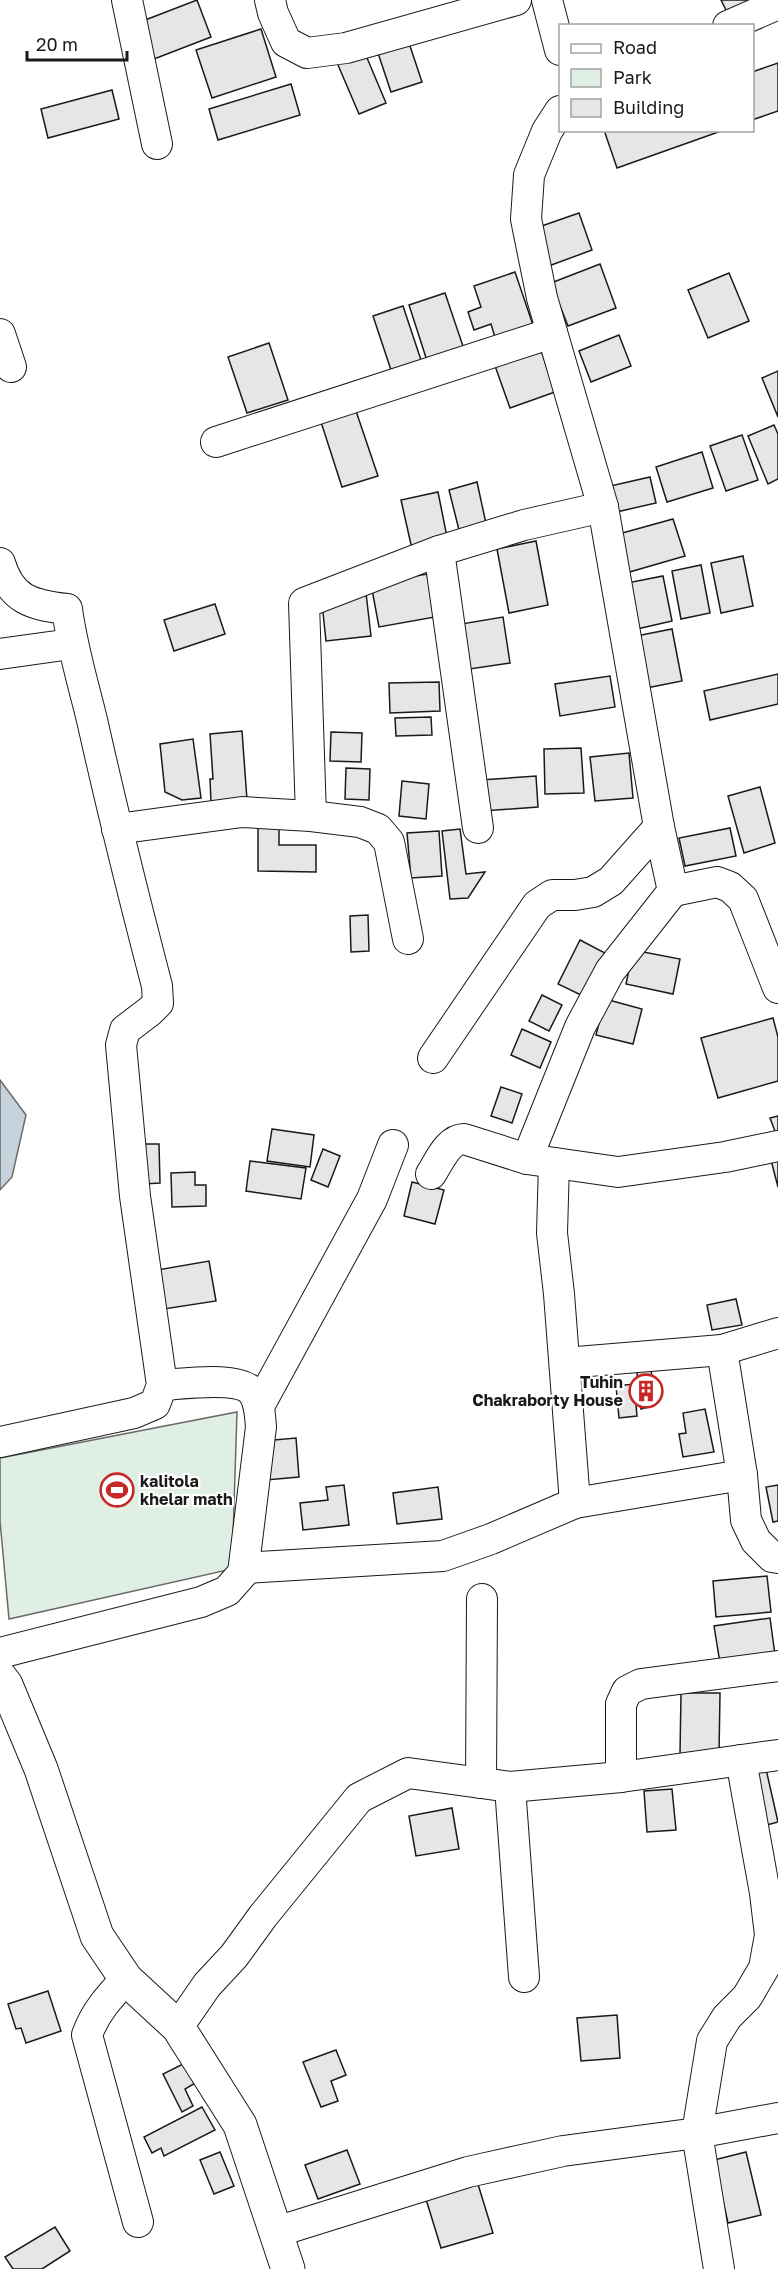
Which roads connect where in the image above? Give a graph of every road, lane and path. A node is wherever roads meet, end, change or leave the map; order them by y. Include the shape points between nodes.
1 (127, 0) edge
2 (270, 0) edge
3 (516, 0) edge
4 (547, 0) edge
5 (778, 4) edge
6 (733, 24) edge
7 (559, 43) edge
8 (559, 114) edge
9 (157, 144) dead end
10 (552, 333) junction
11 (0, 334) edge
12 (11, 367) dead end
13 (216, 442) dead end
14 (603, 507) junction
15 (440, 551) junction
16 (0, 563) edge
17 (71, 644) junction
18 (0, 654) edge
19 (311, 816) junction
20 (659, 827) junction
21 (478, 828) dead end
22 (117, 829) junction
23 (673, 891) junction
24 (408, 939) dead end
25 (778, 988) edge
26 (433, 1058) dead end
27 (393, 1145) dead end
28 (778, 1146) edge
29 (541, 1161) junction
30 (431, 1174) dead end
31 (778, 1333) edge
32 (722, 1350) junction
33 (564, 1364) junction
34 (162, 1385) junction
35 (259, 1406) junction
36 (0, 1442) edge
37 (742, 1475) junction
38 (575, 1503) junction
39 (778, 1558) edge
40 (244, 1568) junction
41 (482, 1599) dead end
42 (0, 1653) edge
43 (778, 1666) edge
44 (0, 1677) edge
45 (778, 1755) edge
46 (741, 1760) junction
47 (621, 1777) junction
48 (496, 1785) junction
49 (772, 1953) edge
50 (524, 1977) dead end
51 (126, 1979) junction
52 (178, 2027) junction
53 (778, 2118) edge
54 (697, 2133) junction
55 (138, 2222) dead end
56 (276, 2232) junction
57 (288, 2269) edge
58 (719, 2269) edge

1 - 9 street
2 - 3 street via 286,42 307,53 346,48
4 - 7 street
5 - 6 street
8 - 10 street via 529,175 526,219
10 - 13 street
10 - 14 street
11 - 12 street
14 - 15 street via 524,525
14 - 20 street
15 - 19 street via 304,603
15 - 21 street
16 - 17 street via 20,597 45,607 67,609
17 - 18 street
17 - 22 street
19 - 22 street via 242,812
19 - 24 street via 360,822 378,829 388,842
20 - 23 street
20 - 26 street via 611,881 593,892 552,895 537,905
22 - 34 street via 157,986 158,1003 124,1030 121,1045 135,1196
23 - 25 street via 717,882 743,899
23 - 29 street via 610,970 585,1017
27 - 35 street via 372,1198
28 - 29 street via 618,1172
29 - 30 street via 457,1139
29 - 33 street
31 - 32 street
32 - 33 street
32 - 37 street
33 - 38 street
34 - 35 street via 245,1386
34 - 36 street via 155,1404 134,1413
35 - 40 street via 261,1427
37 - 38 street
37 - 39 street via 746,1520 756,1541 771,1557
38 - 40 street via 442,1556
40 - 42 street via 227,1591 201,1602
41 - 48 street
43 - 47 street via 641,1684 627,1691 621,1704
44 - 51 street via 41,1768 97,1936
45 - 46 street
46 - 47 street
46 - 49 street
47 - 48 street
48 - 50 street
48 - 52 street via 408,1773 359,1798 207,1985
49 - 54 street via 747,1997 726,2017 712,2041
51 - 52 street
51 - 55 street via 92,2020 87,2035
52 - 56 street via 240,2125
53 - 54 street
54 - 56 street via 564,2151 468,2172
54 - 58 street
56 - 57 street

